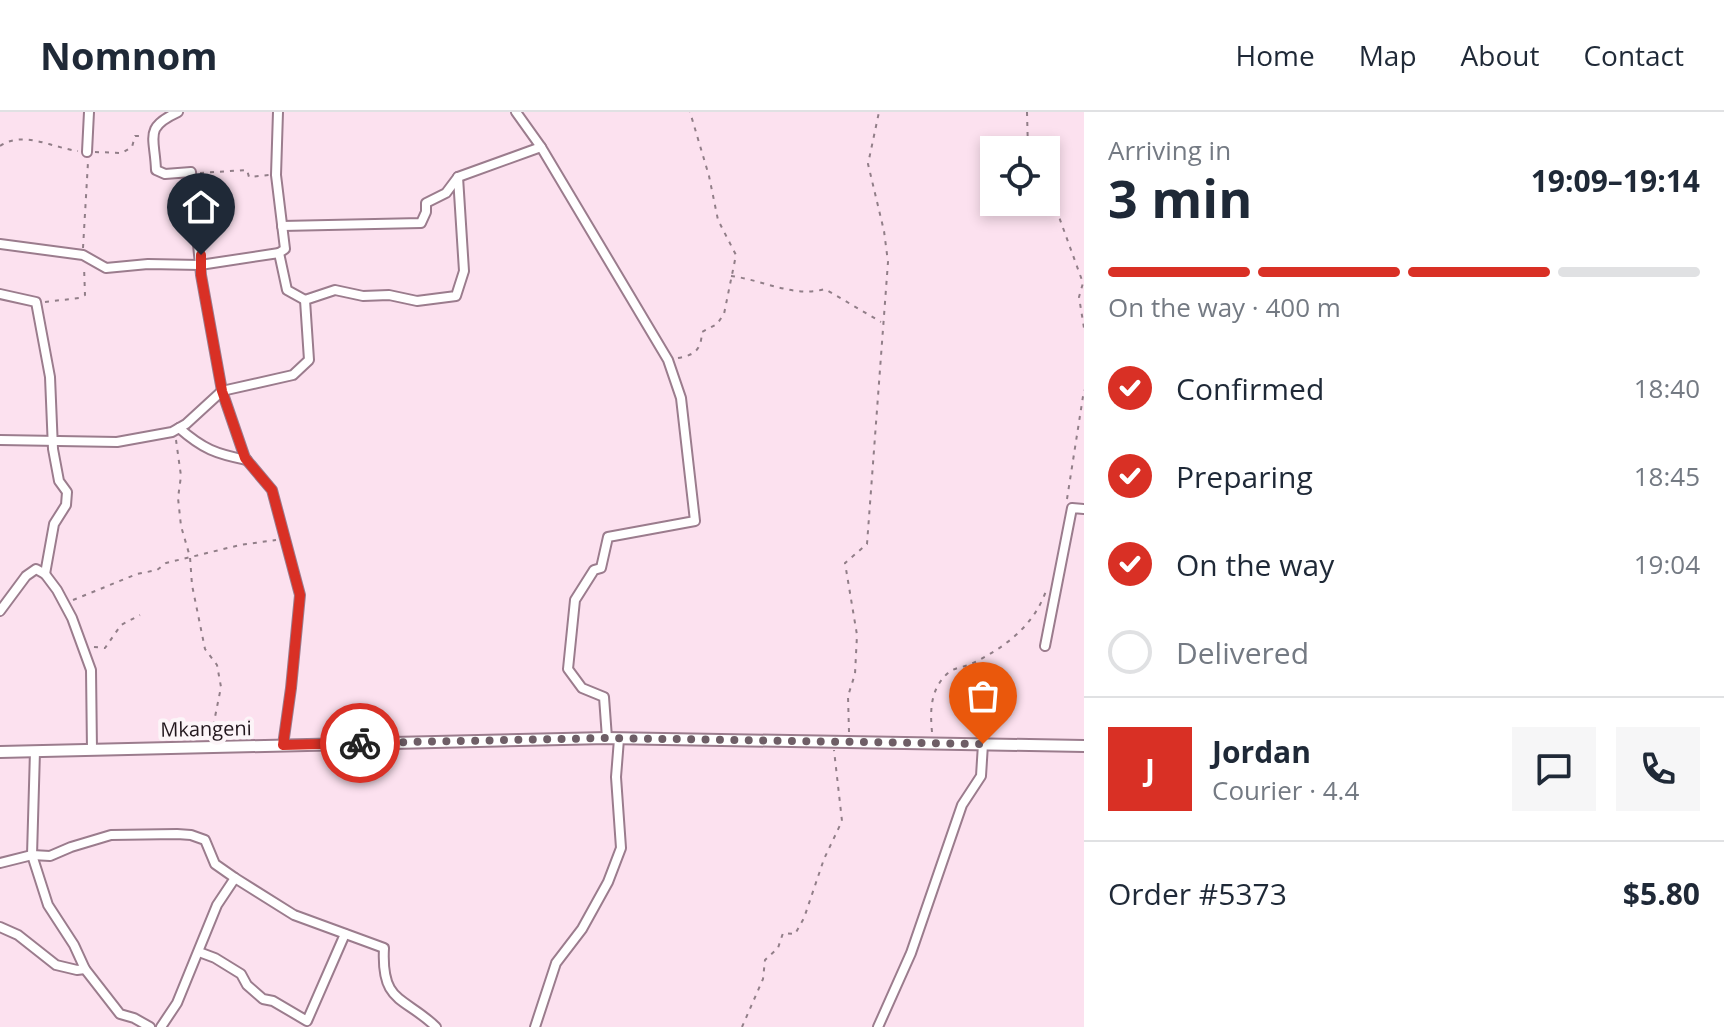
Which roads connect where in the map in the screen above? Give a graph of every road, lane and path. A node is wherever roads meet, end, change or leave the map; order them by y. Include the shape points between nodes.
1 (89, 112) edge
2 (178, 112) edge
3 (278, 112) edge
4 (516, 112) edge
5 (690, 112) edge
6 (879, 112) edge
7 (1027, 112) edge
8 (1028, 136) edge
9 (154, 137) junction
10 (0, 146) edge
11 (541, 147) junction
12 (87, 152) junction
13 (191, 172) junction
14 (276, 175) junction
15 (458, 177) junction
16 (1059, 216) edge
17 (282, 226) junction
18 (0, 244) edge
19 (279, 253) junction
20 (83, 255) junction
21 (200, 265) junction
22 (730, 275) junction
23 (0, 294) edge
24 (305, 300) junction
25 (36, 302) junction
26 (882, 323) junction
27 (1084, 328) edge
28 (668, 360) junction
29 (1084, 390) edge
30 (222, 391) junction
31 (1084, 411) edge
32 (1079, 414) junction
33 (176, 430) junction
34 (0, 440) edge
35 (52, 440) junction
36 (247, 460) junction
37 (1066, 504) dead end
38 (1084, 509) edge
39 (285, 539) junction
40 (190, 557) junction
41 (45, 574) junction
42 (1048, 585) dead end
43 (64, 604) junction
44 (0, 611) edge
45 (140, 615) dead end
46 (1045, 646) dead end
47 (81, 650) junction
48 (607, 738) junction
49 (619, 739) junction
50 (832, 741) junction
51 (849, 742) junction
52 (934, 743) junction
53 (983, 744) junction
54 (283, 745) junction
55 (209, 746) junction
56 (1084, 746) edge
57 (92, 750) junction
58 (35, 751) junction
59 (0, 752) edge
60 (32, 855) junction
61 (0, 863) edge
62 (235, 878) junction
63 (0, 927) edge
64 (345, 934) junction
65 (199, 952) junction
66 (85, 969) junction
67 (120, 1014) junction
68 (121, 1027) edge
69 (150, 1027) edge
70 (161, 1027) edge
71 (436, 1027) edge
72 (535, 1027) edge
73 (742, 1027) edge
74 (878, 1027) edge

1 - 12 street
2 - 9 street via 159,120
3 - 14 street
4 - 11 street
5 - 22 path via 718,220 736,255
6 - 26 path via 868,164 888,262
7 - 8 path
9 - 12 path via 135,136 132,147 122,153
9 - 13 street via 156,170
10 - 12 path via 28,139
11 - 15 street
11 - 28 street
12 - 20 path
13 - 14 path
13 - 21 street
14 - 17 street
15 - 17 street via 446,193 426,203 421,223
15 - 24 street via 464,271 456,296 417,301 335,290
16 - 27 path via 1083,283 1079,297
17 - 19 street via 285,249
18 - 20 street
19 - 21 street
19 - 24 street via 287,290
20 - 21 street via 106,268
20 - 25 path via 85,295
21 - 30 street
22 - 26 path via 793,291 825,289
22 - 28 path via 724,314 702,332 701,346 693,355
23 - 25 street
24 - 30 street via 309,360 304,366 293,375
25 - 35 street via 50,377
26 - 51 path via 867,544 845,563 857,635 848,696
28 - 48 street via 681,398 695,521 608,537 601,568 594,570 575,600 568,669 582,688 604,697
29 - 32 path
30 - 33 street
30 - 36 street
31 - 32 path
32 - 37 path
33 - 35 street via 117,442
33 - 36 street via 210,451
33 - 40 path via 181,526
34 - 35 street
35 - 41 street via 59,481 67,492 54,524
36 - 39 street via 272,490
38 - 46 street via 1072,508
39 - 40 path
39 - 54 street via 300,595
40 - 43 path
40 - 55 path via 205,649 217,665 221,687
41 - 43 street
41 - 44 street via 36,569 26,576
42 - 52 path via 1040,608 1006,645 948,672 929,710
43 - 47 street
45 - 47 path via 121,625 105,648
47 - 57 street via 91,670
48 - 49 street, Mkangeni
48 - 54 street, Mkangeni
49 - 50 street, Mkangeni
49 - 72 street via 621,848 582,929 556,963
50 - 51 street, Mkangeni
50 - 73 path via 842,821 804,918 795,934 783,933 778,948 765,960 763,979
51 - 52 street, Mkangeni
52 - 53 street, Mkangeni
53 - 56 street, Mkangeni
53 - 74 street via 981,776 962,805 911,953
54 - 55 street, Mkangeni
55 - 57 street, Mkangeni
57 - 58 street, Mkangeni
58 - 59 street, Mkangeni
58 - 60 street
60 - 61 street
60 - 62 street via 50,856 111,835 191,835 205,840 215,864
60 - 66 street via 48,905
62 - 64 street via 294,915
62 - 65 street via 217,905
63 - 66 street via 56,965
64 - 65 street via 307,1021 263,999 241,974
64 - 71 street via 384,948 383,970 391,991
65 - 70 street
66 - 67 street
67 - 68 street
67 - 69 street

